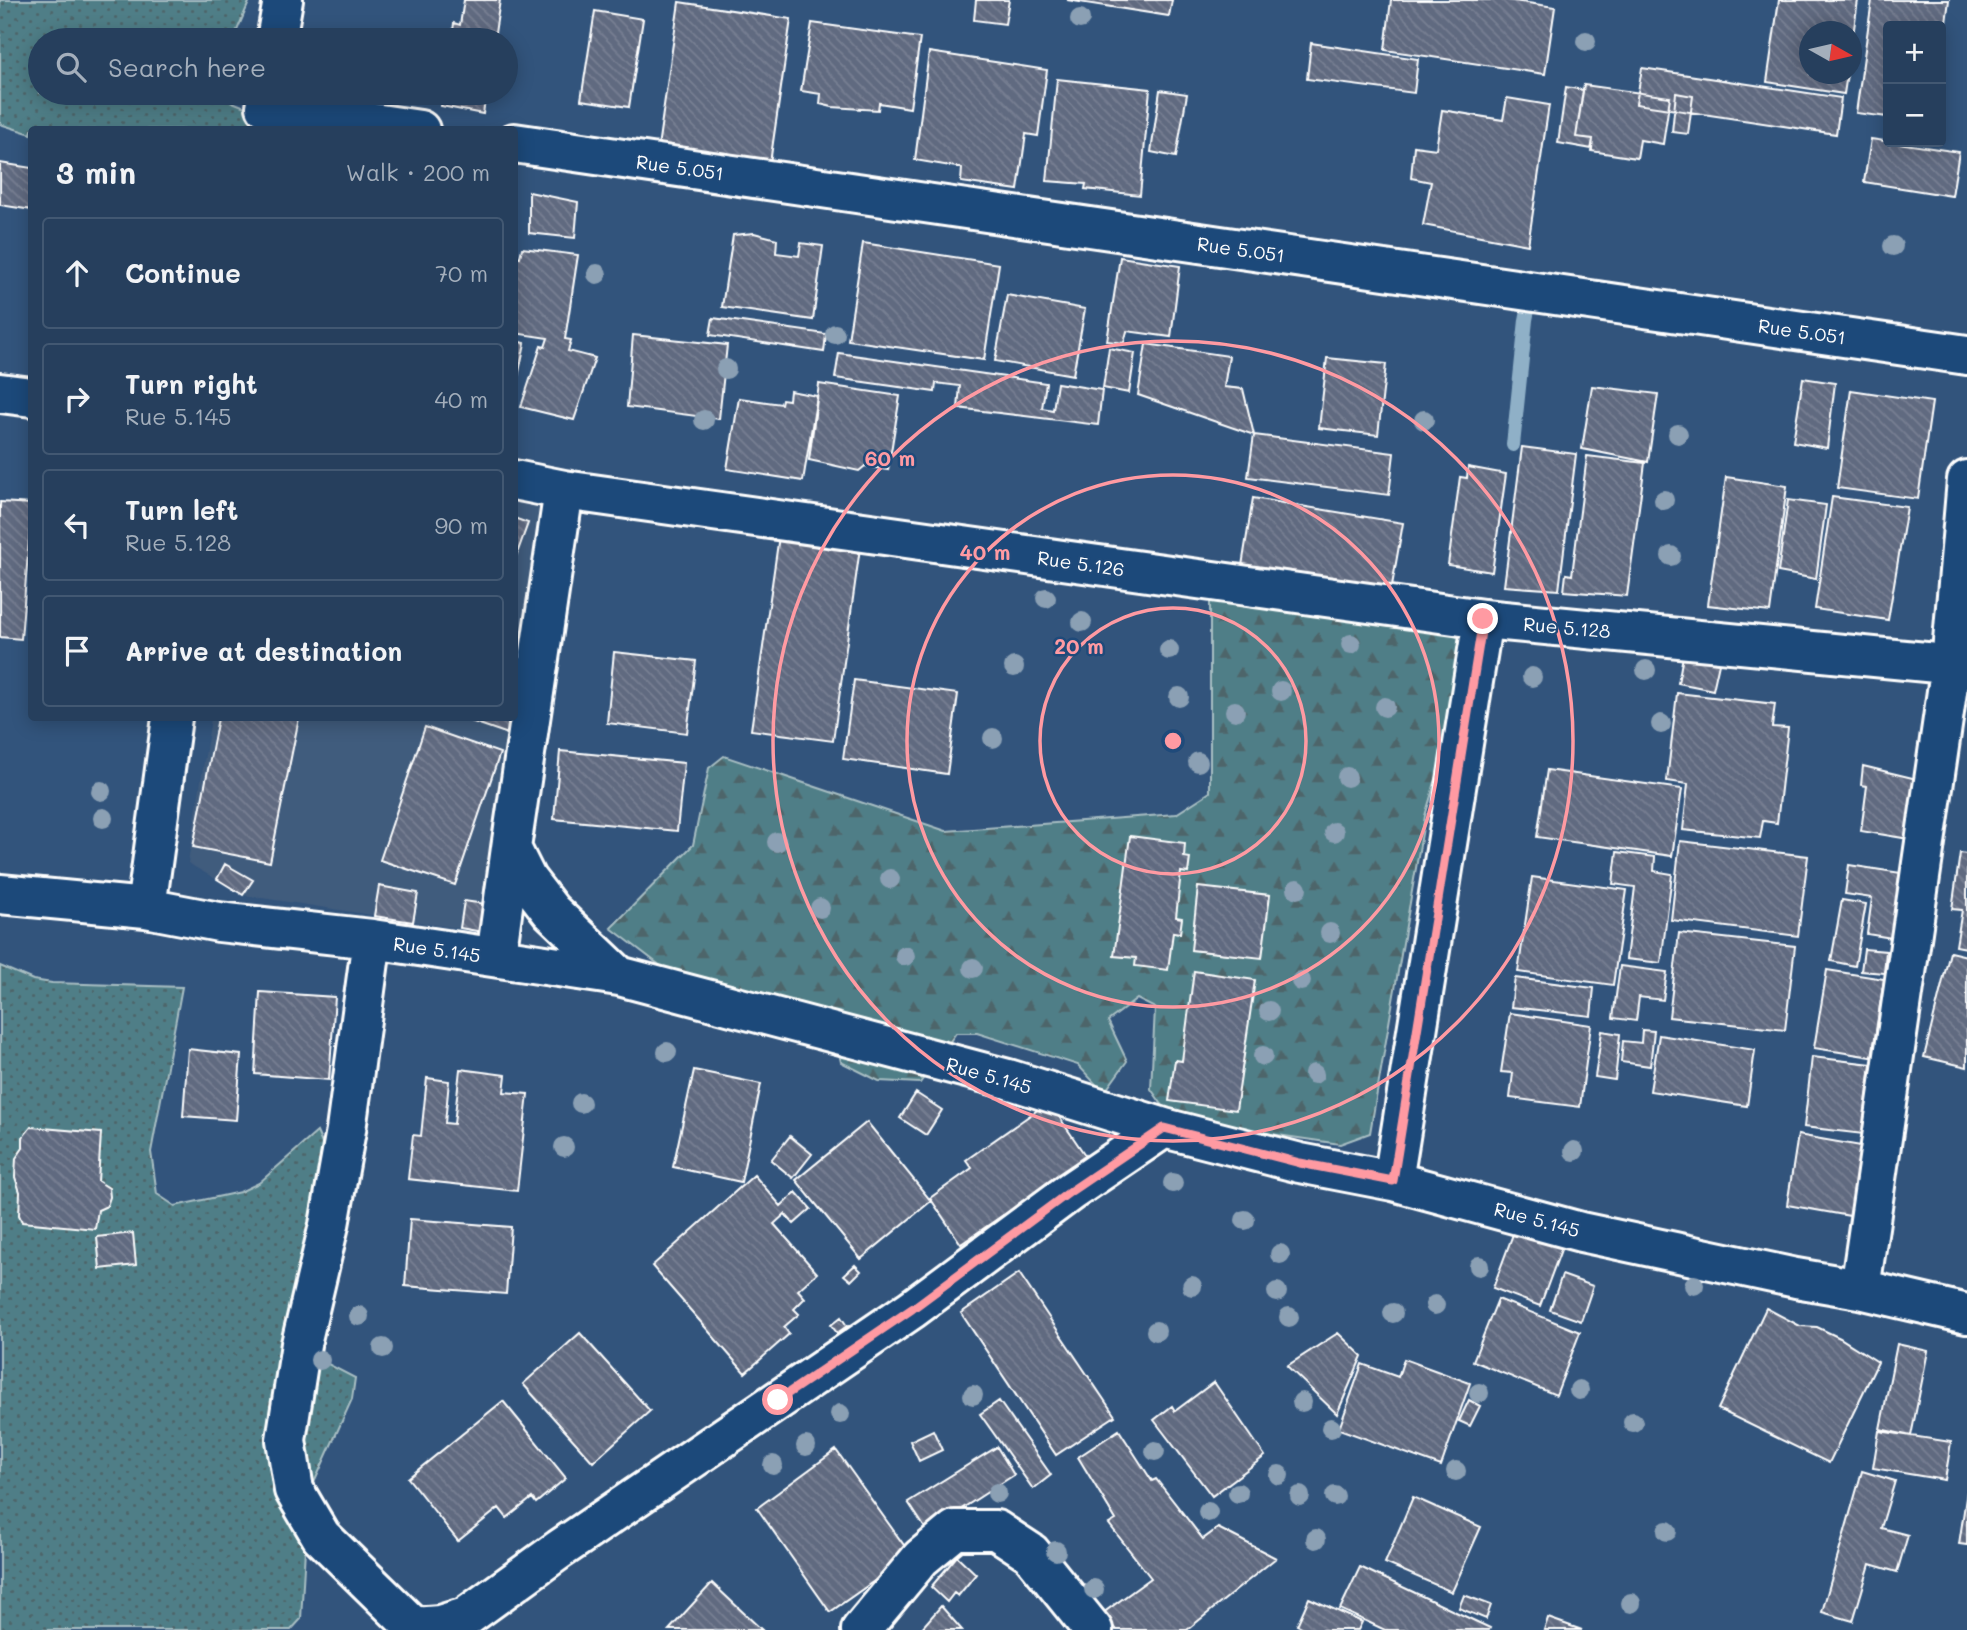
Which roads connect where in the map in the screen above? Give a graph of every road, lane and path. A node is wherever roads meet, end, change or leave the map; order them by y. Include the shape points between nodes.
1 (283, 0) edge
2 (278, 28) edge
3 (265, 110) edge
4 (389, 126) edge
5 (518, 144) edge
6 (1967, 355) edge
7 (0, 393) edge
8 (28, 396) edge
9 (1967, 480) edge
10 (518, 481) edge
11 (564, 490) junction
12 (1483, 619) junction
13 (1959, 665) edge
14 (172, 721) edge
15 (511, 848) junction
16 (0, 894) edge
17 (146, 908) junction
18 (373, 939) junction
19 (496, 957) junction
20 (620, 976) junction
21 (1164, 1128) junction
22 (1393, 1181) junction
23 (1860, 1289) junction
24 (1967, 1314) edge
25 (861, 1630) edge
26 (1093, 1630) edge

1 - 2 street
3 - 4 street
5 - 6 street, Rue 5.051
7 - 8 street
9 - 13 street
10 - 11 street, Rue 5.126
11 - 12 street, Rue 5.126
11 - 15 street
12 - 13 street, Rue 5.128
12 - 22 street
13 - 23 street
14 - 17 street
15 - 19 street
15 - 20 street via 527,880 551,911
16 - 17 street, Rue 5.145
17 - 18 street, Rue 5.145 via 219,922
18 - 19 street, Rue 5.145
18 - 21 street via 332,1211 301,1344 286,1440 294,1490 321,1536 414,1627 466,1616 912,1309
19 - 20 street, Rue 5.145
20 - 21 street, Rue 5.145 via 1008,1079
21 - 22 street, Rue 5.145
22 - 23 street, Rue 5.145 via 1581,1232
23 - 24 street, Rue 5.145
25 - 26 street via 921,1558 955,1530 996,1530 1031,1553

